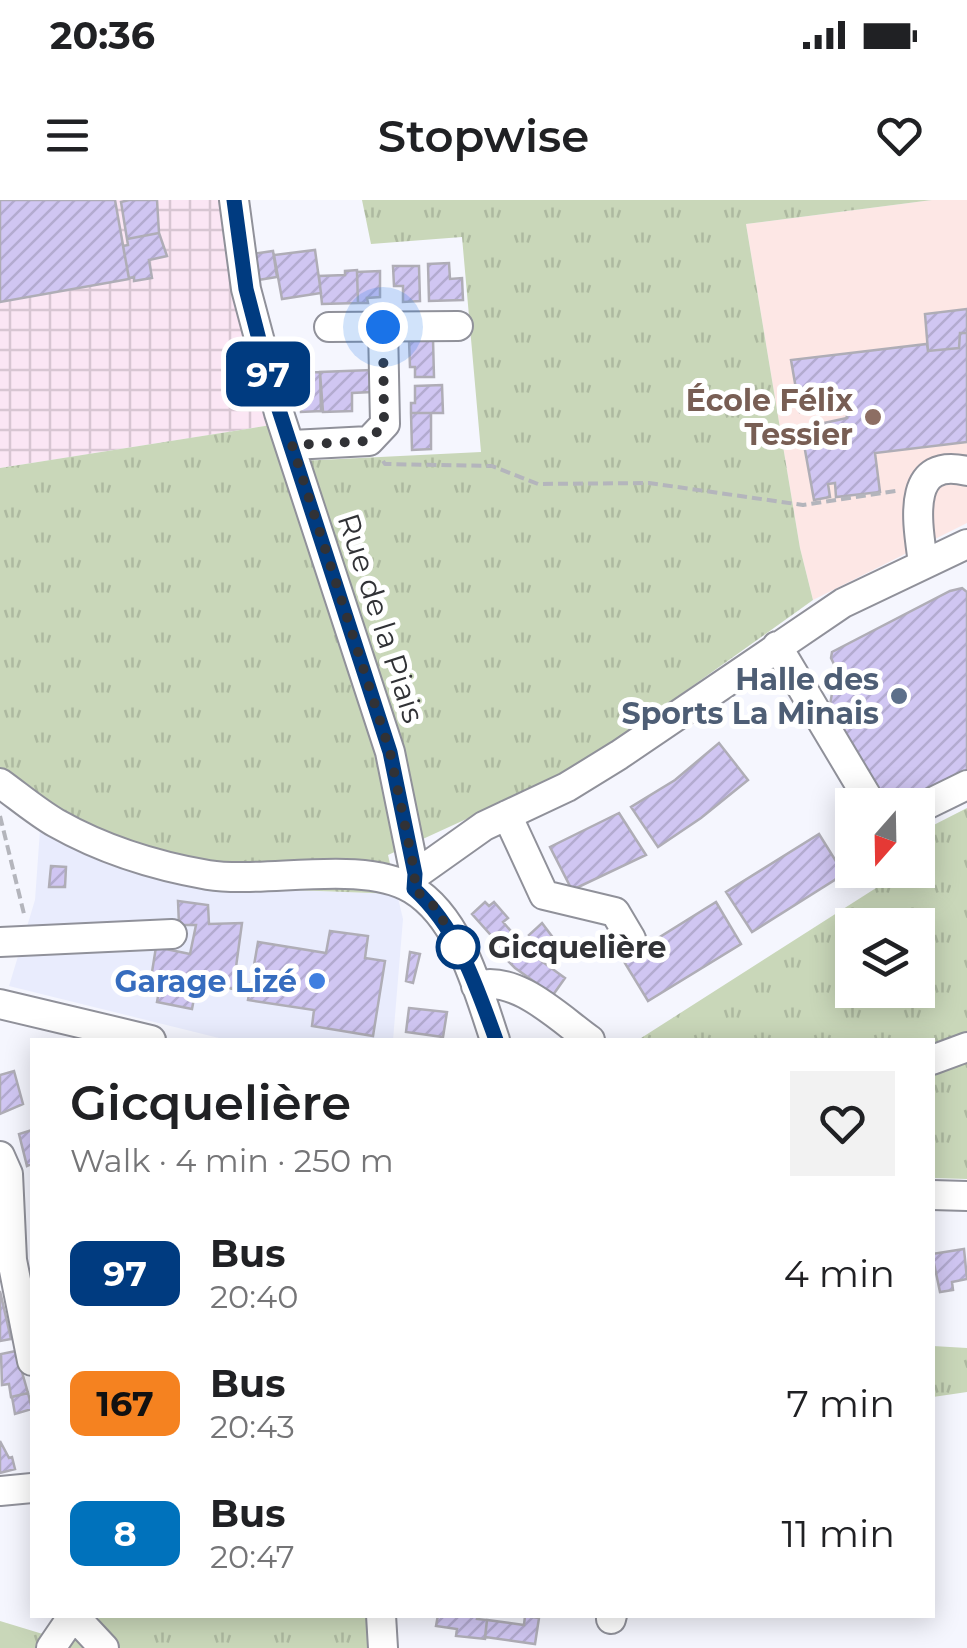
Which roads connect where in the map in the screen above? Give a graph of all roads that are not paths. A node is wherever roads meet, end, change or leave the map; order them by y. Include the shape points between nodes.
1 (234, 200) edge
2 (458, 326) dead end
3 (329, 327) dead end
4 (383, 327) junction
5 (292, 445) junction
6 (967, 470) edge
7 (967, 544) edge
8 (923, 563) junction
9 (777, 646) junction
10 (0, 783) edge
11 (967, 785) edge
12 (862, 788) edge
13 (935, 800) edge
14 (506, 815) junction
15 (414, 882) junction
16 (172, 934) dead end
17 (631, 939) dead end
18 (0, 942) edge
19 (476, 986) junction
20 (0, 1004) edge
21 (143, 1038) edge
22 (495, 1038) edge
23 (587, 1038) edge
24 (967, 1047) edge
25 (935, 1059) edge
26 (0, 1156) edge
27 (935, 1196) edge
28 (967, 1196) edge
29 (30, 1350) edge
30 (30, 1488) edge
31 (0, 1490) edge
32 (76, 1618) edge
33 (80, 1618) edge
34 (381, 1618) edge
35 (51, 1648) edge
36 (104, 1648) edge
37 (383, 1648) edge

1 - 5 street, Rue de la Piais via 246,289
2 - 4 street
3 - 4 street
4 - 5 street via 384,424 369,441
5 - 15 street, Rue de la Piais via 390,752
6 - 8 street via 938,471 922,487 916,516
7 - 8 street
8 - 9 street
9 - 12 street
9 - 14 street via 620,755
10 - 15 street via 56,823 119,853 210,875
11 - 13 street
14 - 15 street
14 - 17 street via 544,895 615,912
15 - 19 street, Rue de la Piais via 436,908
16 - 18 street
19 - 22 street, Rue de la Piais
19 - 23 street via 491,982 528,995
20 - 21 street
24 - 25 street
26 - 29 street via 8,1174 12,1260
27 - 28 street
30 - 31 street
32 - 35 street
33 - 36 street
34 - 37 street

